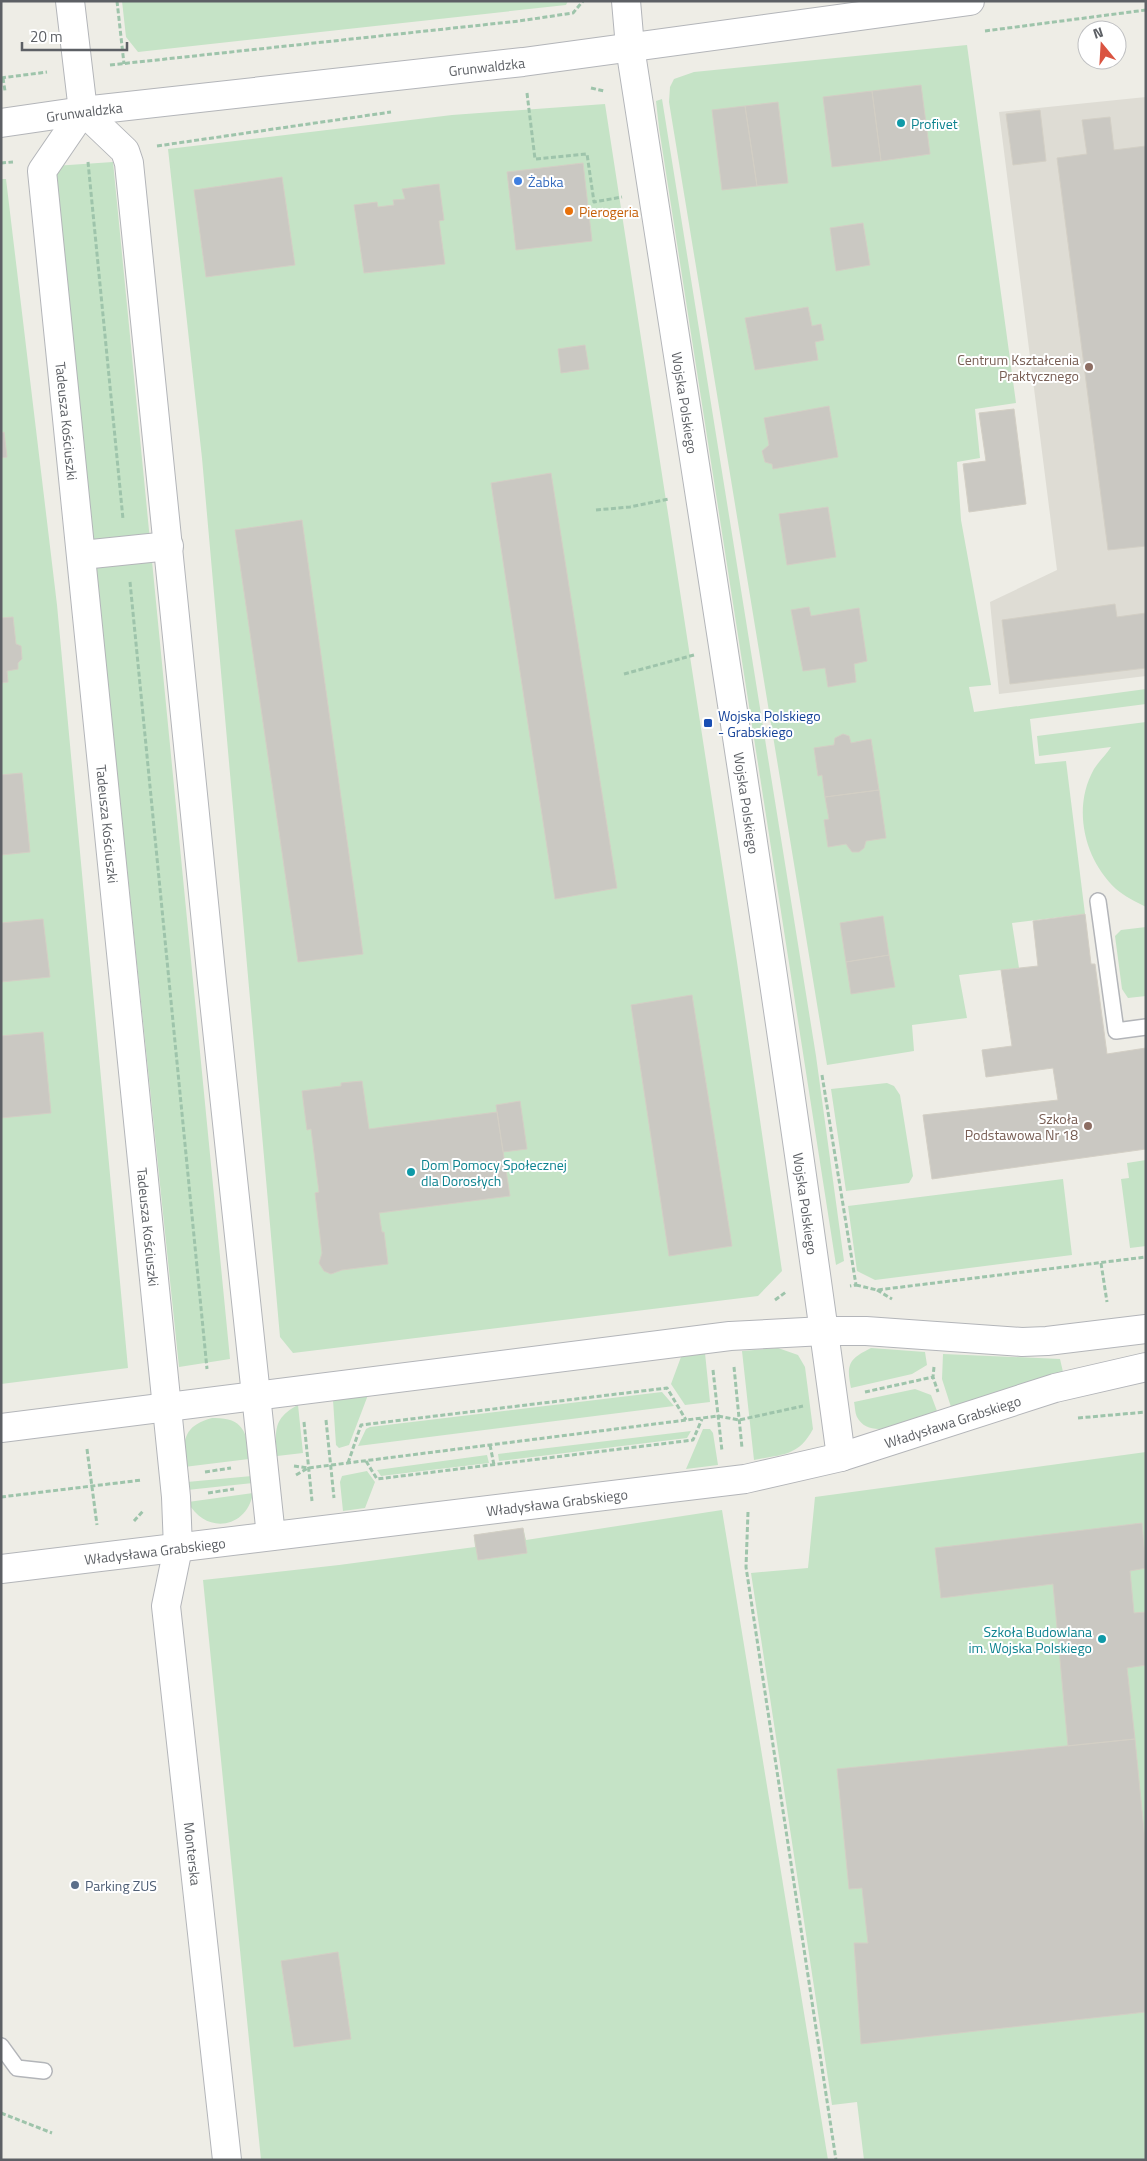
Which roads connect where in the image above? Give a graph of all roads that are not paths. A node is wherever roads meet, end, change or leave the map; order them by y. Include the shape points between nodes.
1 (70, 1) edge
2 (626, 1) edge
3 (970, 1) edge
4 (630, 47) junction
5 (83, 112) junction
6 (1, 122) edge
7 (169, 546) junction
8 (82, 556) junction
9 (1098, 901) dead end
10 (1146, 1027) edge
11 (1146, 1329) edge
12 (824, 1331) junction
13 (1094, 1335) junction
14 (1146, 1367) edge
15 (1101, 1376) junction
16 (257, 1395) junction
17 (166, 1407) junction
18 (1, 1428) edge
19 (841, 1457) junction
20 (271, 1536) junction
21 (178, 1548) junction
22 (1, 1569) edge
23 (1, 2046) edge
24 (44, 2071) dead end
25 (227, 2160) edge

1 - 5 street
2 - 4 street, Wojska Polskiego
3 - 4 street, Grunwaldzka
4 - 5 street, Grunwaldzka
4 - 12 street, Wojska Polskiego via 758,875
5 - 6 street, Grunwaldzka
5 - 7 street via 125,151 129,163
5 - 8 street, Tadeusza Kościuszki via 42,171
7 - 8 street
7 - 16 street
8 - 17 street, Tadeusza Kościuszki
9 - 10 lane via 1116,1031
11 - 13 street
12 - 13 street via 1022,1342
12 - 16 street via 719,1337
12 - 19 street, Wojska Polskiego
13 - 15 street
14 - 15 street, Władysława Grabskiego
15 - 19 street, Władysława Grabskiego
16 - 17 street
16 - 20 street
17 - 18 street
17 - 21 street, Tadeusza Kościuszki
19 - 20 street, Władysława Grabskiego via 736,1480
20 - 21 street, Władysława Grabskiego
21 - 22 street, Władysława Grabskiego
21 - 25 street, Monterska via 166,1606
23 - 24 lane via 17,2068

